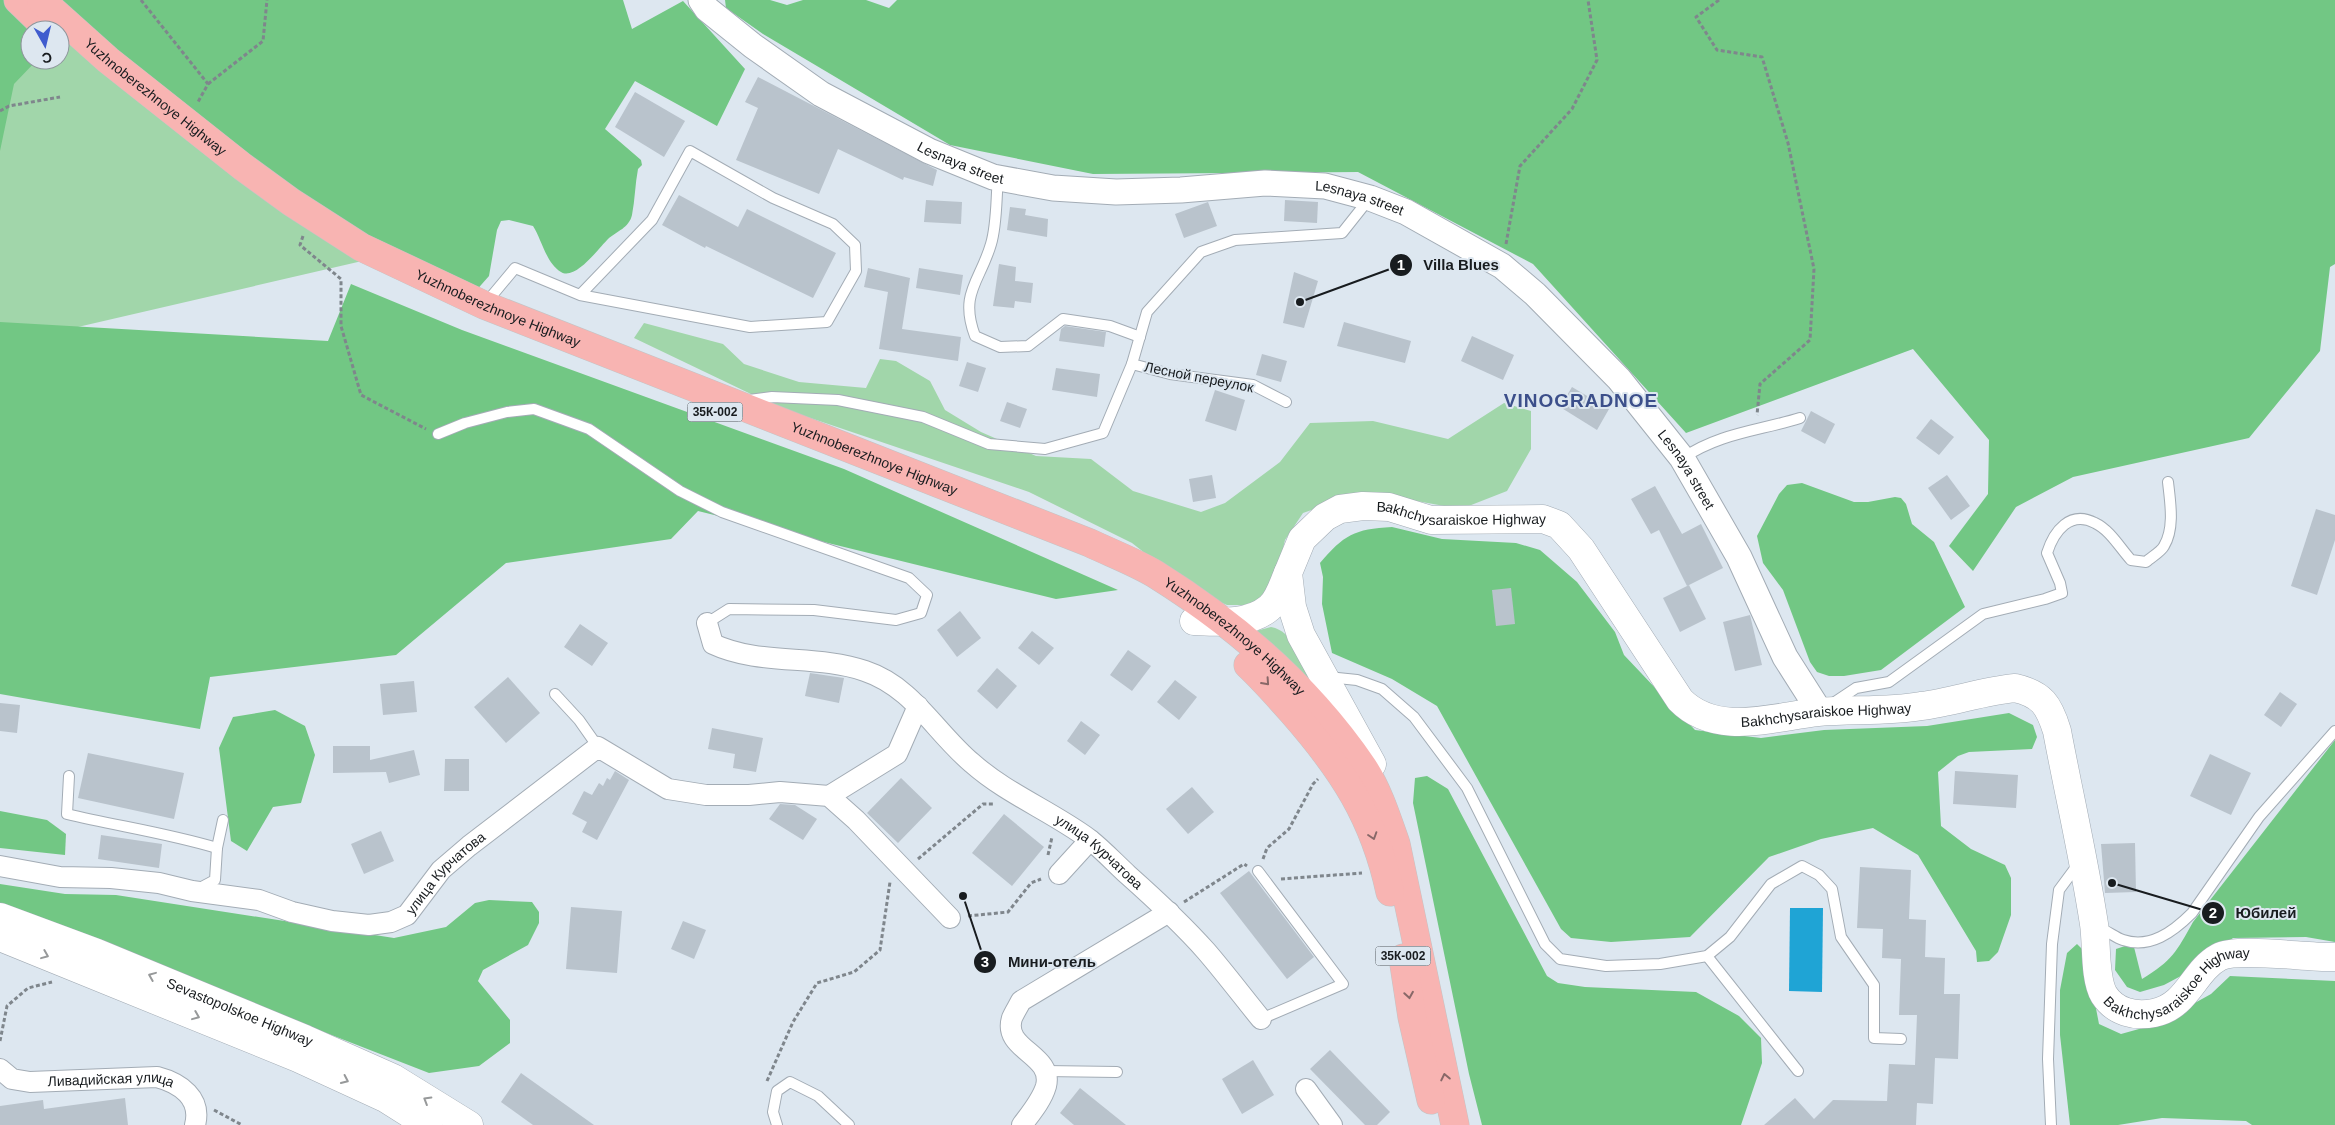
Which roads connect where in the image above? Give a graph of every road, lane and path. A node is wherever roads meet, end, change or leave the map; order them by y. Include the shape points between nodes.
1 (18, 0) edge
2 (41, 0) edge
3 (141, 0) edge
4 (266, 0) edge
5 (701, 0) edge
6 (1588, 0) edge
7 (1719, 0) edge
8 (39, 20) edge
9 (70, 49) edge
10 (208, 84) junction
11 (60, 97) dead end
12 (0, 111) edge
13 (187, 122) junction
14 (998, 178) junction
15 (1370, 198) junction
16 (305, 231) junction
17 (1502, 266) junction
18 (580, 295) junction
19 (481, 314) junction
20 (1140, 336) junction
21 (1132, 364) junction
22 (732, 402) junction
23 (1286, 402) dead end
24 (1800, 418) dead end
25 (1754, 429) junction
26 (438, 434) joint
27 (1682, 458) junction
28 (2168, 482) dead end
29 (1288, 573) junction
30 (1194, 621) junction
31 (1224, 622) junction
32 (707, 623) joint
33 (1320, 668) junction
34 (555, 694) dead end
35 (918, 706) junction
36 (1820, 712) junction
37 (2335, 731) edge
38 (598, 747) junction
39 (1327, 752) junction
40 (69, 776) dead end
41 (1312, 784) dead end
42 (829, 796) junction
43 (1001, 804) dead end
44 (224, 820) dead end
45 (1052, 834) dead end
46 (1090, 840) junction
47 (1396, 844) junction
48 (217, 848) junction
49 (2082, 860) junction
50 (0, 866) edge
51 (1258, 871) junction
52 (1385, 871) junction
53 (1059, 874) junction
54 (897, 876) junction
55 (1265, 880) junction
56 (192, 891) junction
57 (1169, 912) junction
58 (0, 917) edge
59 (950, 918) joint
60 (2094, 926) junction
61 (0, 937) edge
62 (1707, 956) junction
63 (2335, 957) edge
64 (54, 982) dead end
65 (1261, 1019) joint
66 (1900, 1039) dead end
67 (0, 1041) edge
68 (0, 1069) edge
69 (1045, 1071) junction
70 (1798, 1071) dead end
71 (1117, 1072) dead end
72 (1306, 1088) dead end
73 (765, 1091) dead end
74 (194, 1105) junction
75 (195, 1125) edge
76 (242, 1125) edge
77 (428, 1125) edge
78 (469, 1125) edge
79 (777, 1125) edge
80 (849, 1125) edge
81 (1022, 1125) edge
82 (1332, 1125) edge
83 (1436, 1125) edge
84 (1455, 1125) edge
85 (2051, 1125) edge

1 - 8 highway
2 - 13 highway, Yuzhnoberezhnoye Highway / 35К-002 via 108,60
3 - 10 path
4 - 10 path via 263,41
5 - 14 street, Lesnaya street via 707,9 753,46 821,94 929,151
6 - 17 path via 1597,60 1572,108 1520,166
7 - 25 path via 1696,17 1717,50 1762,57 1788,143 1814,269 1810,340 1760,384
9 - 16 highway, Yuzhnoberezhnoye Highway / 35К-002 via 235,182
10 - 13 path
11 - 12 path via 9,106
13 - 19 highway, Yuzhnoberezhnoye Highway / 35К-002 via 291,202 361,247
14 - 15 street, Lesnaya street via 1053,188 1116,192 1265,183 1325,186
14 - 20 lane via 991,243 969,296 969,319 975,336 1000,346 1028,346 1063,319 1110,326
15 - 17 street, Lesnaya street via 1406,212
15 - 20 lane, Лесной переулок via 1342,233 1235,240 1202,252 1147,312
16 - 19 highway, Yuzhnoberezhnoye Highway / 35К-002 via 354,261
16 - 26 path via 300,245 341,279 341,326 361,395
17 - 27 street, Lesnaya street via 1535,294 1618,379
18 - 18 lane via 750,327 828,322 856,271 855,245 833,224 773,198 690,151 652,220
18 - 19 lane via 515,268
19 - 22 highway, Yuzhnoberezhnoye Highway / 35К-002
19 - 30 highway, Yuzhnoberezhnoye Highway / 35К-002 via 1048,540 1148,590
20 - 21 lane, Лесной переулок
21 - 22 lane via 1103,433 1045,449 989,444 924,417 838,400 772,397
21 - 23 lane, Лесной переулок via 1170,374 1253,385
22 - 31 highway, Yuzhnoberezhnoye Highway / 35К-002 via 1090,543 1153,573
24 - 25 lane
25 - 27 lane via 1702,445
26 - 32 lane via 507,412 534,409 589,429 680,491 722,512 909,578 927,595 921,612 896,620 814,610 761,608 729,609
27 - 36 street, Lesnaya street via 1739,557 1786,657
28 - 36 lane via 2171,508 2164,547 2146,562 2131,560 2095,522 2075,519 2065,522 2052,537 2047,553 2062,593 1983,614 1889,682 1856,688
29 - 31 main road via 1270,607 1252,616
29 - 33 main road, Bakhchysaraiskoe Highway via 1292,607 1301,635
29 - 36 main road, Bakhchysaraiskoe Highway via 1302,538 1324,517 1340,509 1388,507 1448,522 1542,519 1559,525 1581,549 1665,680 1688,708 1712,719 1729,722
30 - 31 main road
30 -> 39 highway, Yuzhnoberezhnoye Highway / 35К-002 via 1260,676
31 - 47 highway, Yuzhnoberezhnoye Highway / 35К-002 via 1276,666 1328,722 1363,767 1383,806
32 - 35 street, улица Курчатова via 713,644 730,651 865,670 896,686
33 - 39 main road via 1326,709
33 - 47 main road, Bakhchysaraiskoe Highway via 1379,775 1391,813
33 - 62 lane via 1382,689 1414,717 1467,788 1545,944 1560,959 1606,966 1660,964
34 - 38 lane
35 - 42 street via 897,754
35 - 46 street, улица Курчатова via 972,763
36 - 49 main road, Bakhchysaraiskoe Highway via 1921,706 2015,688 2030,692 2043,701 2052,714
37 - 60 lane via 2260,817 2181,924 2163,936 2145,942 2120,939
38 - 42 street via 668,788 706,795 749,796 780,792
38 - 56 street, улица Курчатова via 469,846 441,870 407,915 391,922 369,925 332,921 259,900
39 -> 52 highway, Yuzhnoberezhnoye Highway / 35К-002 via 1367,817
40 - 48 lane via 67,814 172,835
41 - 51 path via 1289,829 1268,848
42 - 54 street via 856,820
43 - 54 path via 984,804
44 - 48 lane
45 - 53 path via 1050,854 1043,862
46 - 53 street
46 - 57 street, улица Курчатова
84 -> 47 highway, Yuzhnoberezhnoye Highway
48 - 56 lane via 216,880
49 - 60 main road, Bakhchysaraiskoe Highway
49 - 85 lane via 2059,890 2052,944 2048,1049
50 - 56 street, улица Курчатова via 60,877 159,883
51 - 55 lane
51 - 57 path via 1244,864
52 - 55 path
52 -> 83 highway, Yuzhnoberezhnoye Highway / 35К-002
53 - 59 path via 1031,883 1008,912
54 - 59 street
54 - 73 path via 880,950 854,972 817,983 793,1022
55 - 65 lane via 1343,984
57 - 65 street, улица Курчатова via 1207,952
57 - 69 street via 1021,1001 1012,1019 1011,1031 1015,1040 1039,1059
78 -> 58 main road, Sevastopolskoe Highway via 392,1078 305,1038
60 - 63 main road, Bakhchysaraiskoe Highway via 2103,993 2110,1002 2129,1013 2154,1013 2174,1004 2209,964 2220,957 2258,953
61 -> 77 main road, Sevastopolskoe Highway via 298,1058 385,1098
62 - 66 lane via 1730,937 1771,884 1802,866 1819,875 1832,889 1841,938 1874,985 1874,1038
62 - 70 lane
64 - 67 path via 28,988 7,1006
68 - 74 street, Ливадийская улица via 12,1079 30,1082 157,1077 175,1082 188,1092
69 - 71 lane
69 - 81 street via 1047,1083 1042,1096
72 - 82 street
74 - 75 street
74 - 76 path via 219,1111
79 - 80 lane via 773,1112 776,1090 790,1082 818,1096

